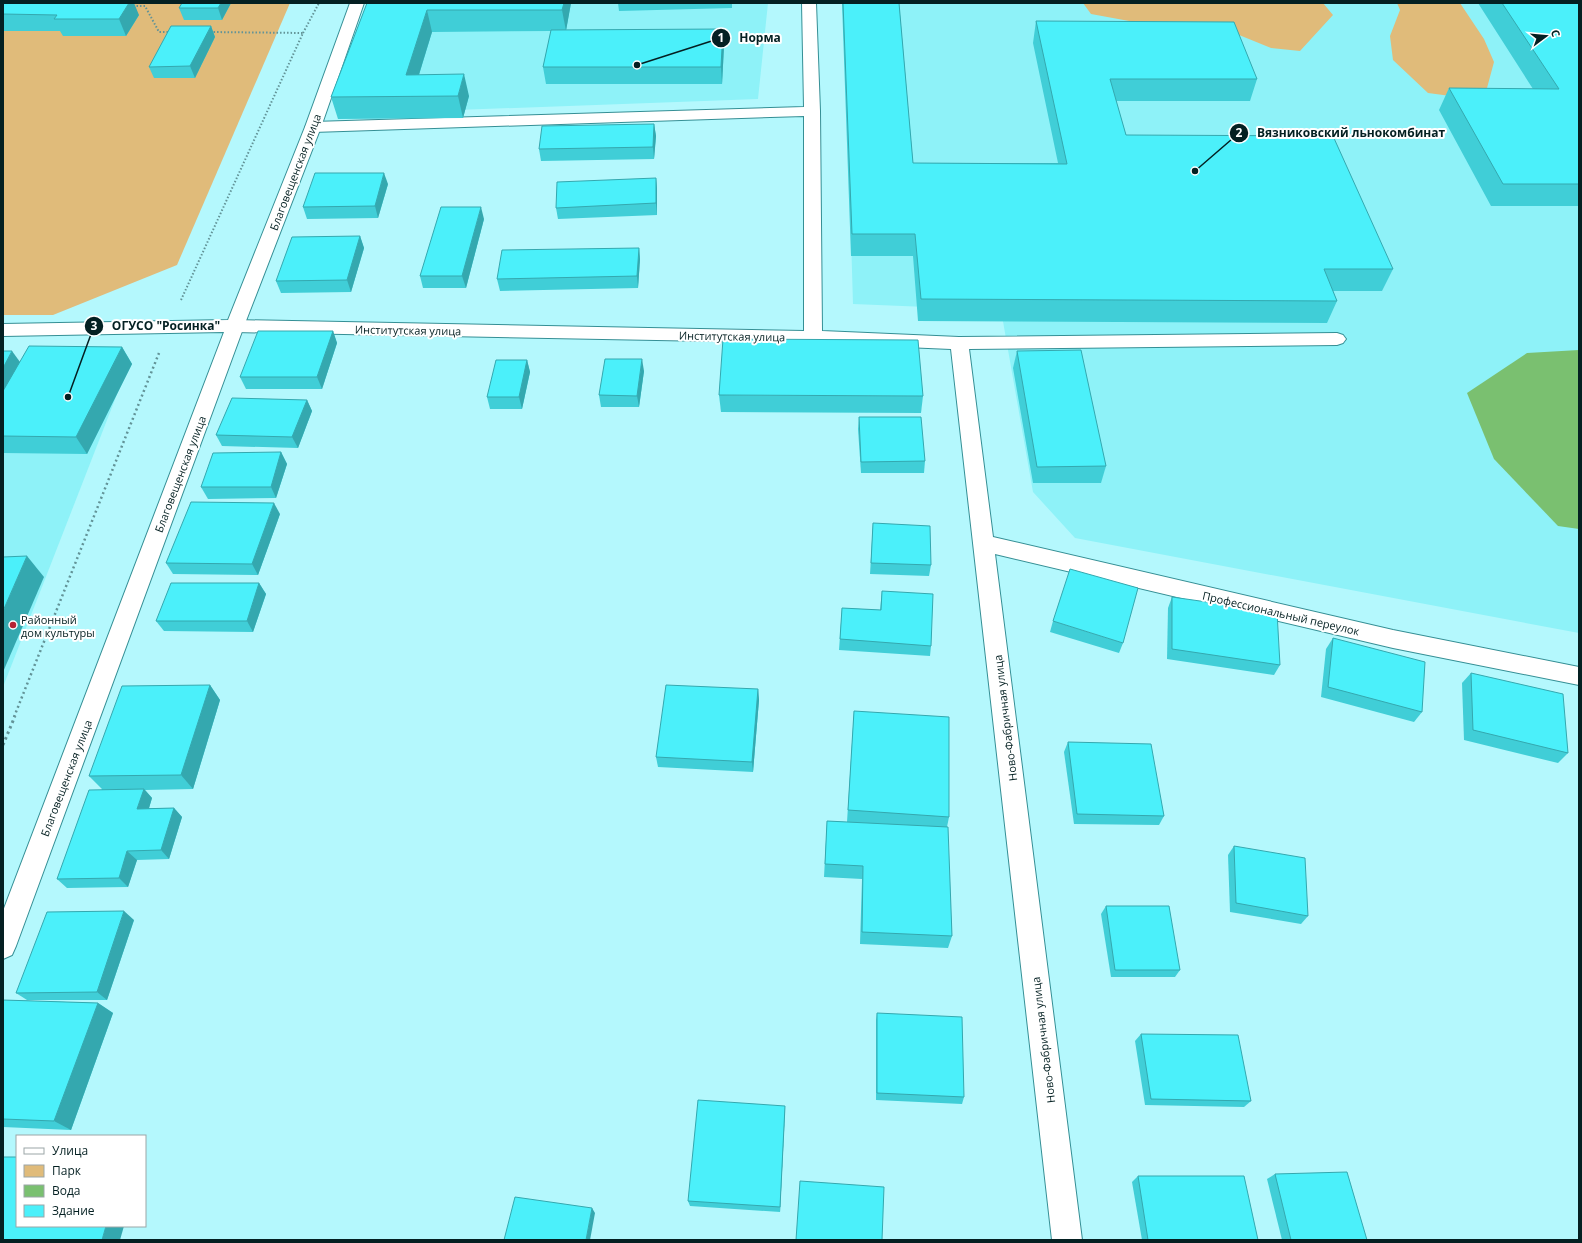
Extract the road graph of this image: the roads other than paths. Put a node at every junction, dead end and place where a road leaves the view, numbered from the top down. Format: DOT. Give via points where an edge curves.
graph roads {
  1 [pos="357,3"];
  2 [pos="809,3"];
  3 [pos="812,111"];
  4 [pos="313,127"];
  5 [pos="236,326"];
  6 [pos="3,330"];
  7 [pos="813,337"];
  8 [pos="1337,339"];
  9 [pos="960,343"];
  10 [pos="984,543"];
  11 [pos="1579,676"];
  12 [pos="3,946"];
  13 [pos="1067,1240"];
  1 -- 4 [label="street, Благовещенская улица"];
  2 -- 3 [label="street"];
  3 -- 4 [label="street"];
  3 -- 7 [label="street"];
  4 -- 5 [label="street, Благовещенская улица"];
  5 -- 6 [label="street, Институтская улица"];
  5 -- 7 [label="street, Институтская улица"];
  5 -- 12 [label="street, Благовещенская улица"];
  7 -- 9 [label="street"];
  8 -- 9 [label="street"];
  9 -- 10 [label="street, Ново-Фабричная улица"];
  10 -- 11 [label="street, Профессиональный переулок" via="1393,639"];
  10 -- 13 [label="street, Ново-Фабричная улица"];
}
